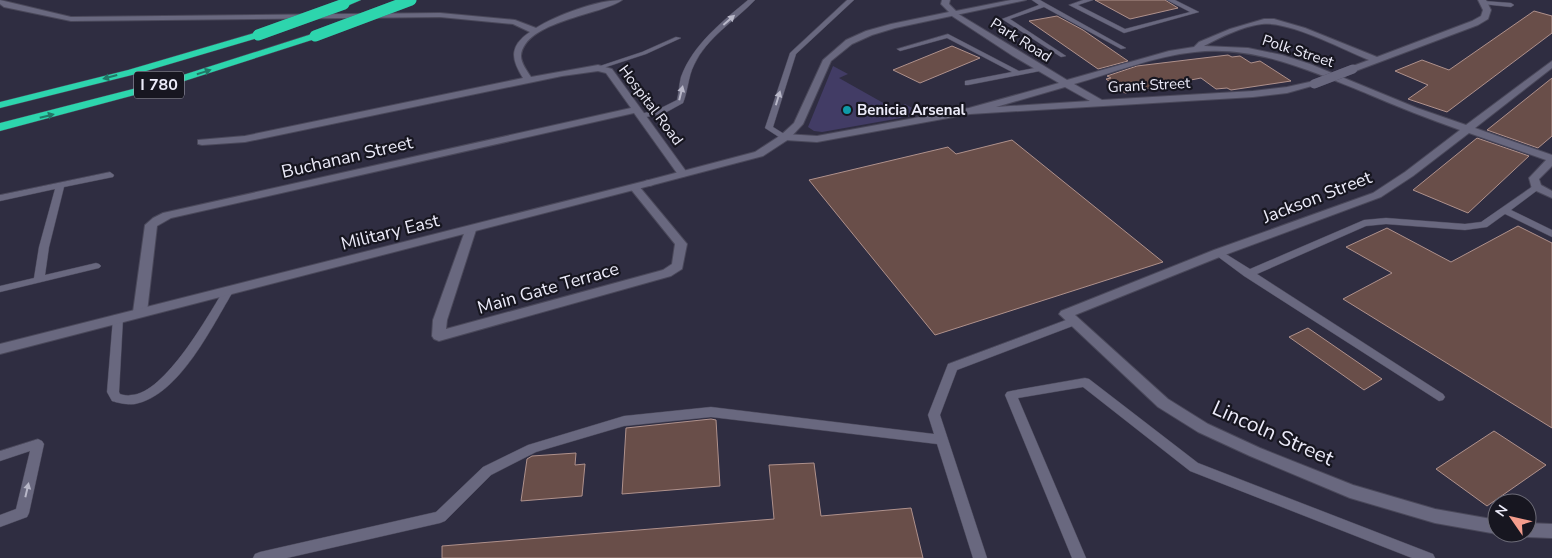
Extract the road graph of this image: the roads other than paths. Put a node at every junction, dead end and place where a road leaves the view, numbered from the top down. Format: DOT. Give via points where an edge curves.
graph roads {
  1 [pos="0,0"];
  2 [pos="356,0"];
  3 [pos="411,0"];
  4 [pos="618,0"];
  5 [pos="752,0"];
  6 [pos="851,0"];
  7 [pos="946,0"];
  8 [pos="1022,0"];
  9 [pos="1035,0"];
  10 [pos="1090,0"];
  11 [pos="1170,0"];
  12 [pos="1483,1"];
  13 [pos="1045,5"];
  14 [pos="1511,5"];
  15 [pos="955,14"];
  16 [pos="535,30"];
  17 [pos="678,38"];
  18 [pos="1123,48"];
  19 [pos="900,49"];
  20 [pos="1197,49"];
  21 [pos="1063,56"];
  22 [pos="1376,60"];
  23 [pos="1552,64"];
  24 [pos="598,68"];
  25 [pos="1040,69"];
  26 [pos="1018,73"];
  27 [pos="529,80"];
  28 [pos="1063,82"];
  29 [pos="968,83"];
  30 [pos="1098,102"];
  31 [pos="0,106"];
  32 [pos="970,110"];
  33 [pos="640,113"];
  34 [pos="0,128"];
  35 [pos="1467,129"];
  36 [pos="785,137"];
  37 [pos="202,142"];
  38 [pos="1552,160"];
  39 [pos="683,174"];
  40 [pos="110,175"];
  41 [pos="60,185"];
  42 [pos="634,187"];
  43 [pos="1536,188"];
  44 [pos="1552,195"];
  45 [pos="0,198"];
  46 [pos="1504,210"];
  47 [pos="470,230"];
  48 [pos="1552,234"];
  49 [pos="1218,253"];
  50 [pos="96,266"];
  51 [pos="1248,274"];
  52 [pos="39,280"];
  53 [pos="0,289"];
  54 [pos="229,290"];
  55 [pos="140,312"];
  56 [pos="1070,317"];
  57 [pos="118,318"];
  58 [pos="0,349"];
  59 [pos="1439,397"];
  60 [pos="942,440"];
  61 [pos="0,456"];
  62 [pos="0,521"];
  63 [pos="1487,525"];
  64 [pos="1537,530"];
  65 [pos="1552,531"];
  66 [pos="260,558"];
  67 [pos="980,558"];
  68 [pos="1079,558"];
  69 [pos="1428,558"];
  1 -- 16 [label="street" via="71,19 440,15 501,20"];
  2 -- 31 [label="highway, I 780, one-way, bridge" via="132,72"];
  34 -- 3 [label="highway, I 780, one-way, bridge" via="168,83 316,36"];
  4 -- 16 [label="street"];
  33 -- 5 [label="lane, one-way" via="660,112 680,100 686,72 696,55 718,29"];
  36 -- 6 [label="lane, one-way" via="769,128 793,53"];
  7 -- 15 [label="street, Park Road" via="945,4"];
  8 -- 15 [label="street, Military East"];
  9 -- 13 [label="lane"];
  10 -- 11 [label="lane" via="1072,5 1124,31 1196,12"];
  12 -- 14 [label="lane"];
  12 -- 22 [label="street, Grant Street" via="1487,10 1485,17 1475,23"];
  13 -- 18 [label="lane"];
  13 -- 21 [label="lane" via="1005,19"];
  15 -- 25 [label="street, Park Road"];
  15 -- 36 [label="street, Military East" via="894,26 849,42 827,60 798,124"];
  16 -- 27 [label="street" via="519,48 516,59"];
  17 -- 24 [label="lane"];
  19 -- 26 [label="lane" via="948,36"];
  20 -- 22 [label="street" via="1202,44 1258,22 1270,21 1300,29"];
  20 -- 28 [label="street, Polk Street"];
  20 -- 35 [label="street, Polk Street" via="1248,51 1279,57"];
  22 -- 30 [label="street, Grant Street, bridge" via="1314,84 1288,90"];
  23 -- 35 [label="street, Jackson Street"];
  24 -- 27 [label="street, Hospital Road"];
  24 -- 33 [label="street, Hospital Road" via="609,71"];
  25 -- 26 [label="lane"];
  25 -- 28 [label="street, Park Road"];
  26 -- 29 [label="lane"];
  27 -- 37 [label="street, Buchanan Street" via="245,139"];
  28 -- 30 [label="street, Park Road"];
  28 -- 32 [label="street, Polk Street"];
  30 -- 32 [label="street, Grant Street"];
  32 -- 36 [label="street, Grant Street" via="817,139"];
  33 -- 39 [label="street, Hospital Road"];
  33 -- 55 [label="street, Buchanan Street" via="167,215 151,226"];
  35 -- 38 [label="street, Polk Street"];
  35 -- 49 [label="street, Jackson Street" via="1377,195"];
  36 -- 39 [label="street, Military East" via="759,154"];
  38 -- 43 [label="street, Polk Street" via="1534,178"];
  39 -- 42 [label="street, Military East"];
  40 -- 41 [label="lane"];
  41 -- 45 [label="lane"];
  41 -- 52 [label="lane"];
  42 -- 47 [label="street, Military East"];
  42 -- 47 [label="street, Main Gate Terrace" via="681,244 678,266 657,275 439,336 440,320"];
  43 -- 44 [label="street"];
  43 -- 46 [label="lane"];
  46 -- 48 [label="lane"];
  46 -- 51 [label="lane" via="1484,225 1465,227 1386,221 1364,223"];
  47 -- 54 [label="street, Military East"];
  49 -- 51 [label="lane"];
  49 -- 56 [label="street, Jackson Street"];
  50 -- 52 [label="lane"];
  51 -- 59 [label="lane"];
  52 -- 53 [label="lane"];
  54 -- 55 [label="street, Military East"];
  54 -- 57 [label="lane" via="179,367 154,392 133,400 116,398 113,392"];
  55 -- 57 [label="street, Military East"];
  56 -- 60 [label="lane" via="952,367 934,416"];
  56 -- 63 [label="street, Lincoln Street" via="1163,403 1203,428 1350,491 1435,516"];
  57 -- 58 [label="street, Military East"];
  60 -- 66 [label="lane" via="711,412 624,421 532,448 487,471 440,517"];
  60 -- 67 [label="lane"];
  62 -- 61 [label="lane, one-way" via="22,513 38,444"];
  64 -- 65 [label="street"];
  68 -- 69 [label="lane" via="1011,395 1085,382 1194,467"];
}
